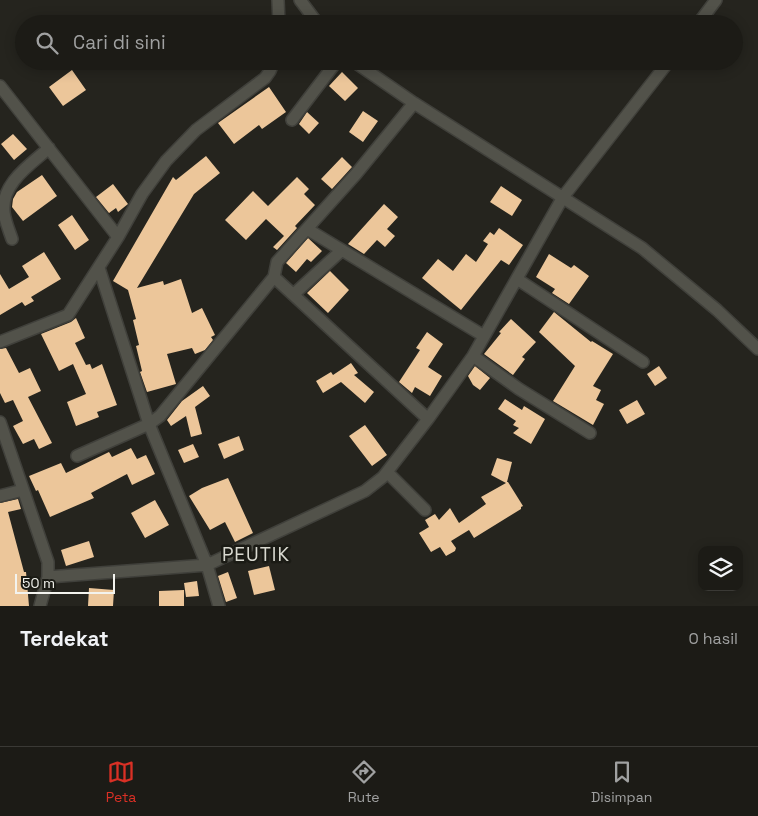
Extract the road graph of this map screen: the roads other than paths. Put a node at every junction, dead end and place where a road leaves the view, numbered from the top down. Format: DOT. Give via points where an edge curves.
graph roads {
  1 [pos="278,0"];
  2 [pos="300,0"];
  3 [pos="716,0"];
  4 [pos="278,15"];
  5 [pos="311,15"];
  6 [pos="705,15"];
  7 [pos="269,70"];
  8 [pos="329,70"];
  9 [pos="366,70"];
  10 [pos="662,70"];
  11 [pos="0,86"];
  12 [pos="414,103"];
  13 [pos="292,120"];
  14 [pos="49,148"];
  15 [pos="0,180"];
  16 [pos="9,190"];
  17 [pos="563,197"];
  18 [pos="307,229"];
  19 [pos="118,237"];
  20 [pos="12,238"];
  21 [pos="342,250"];
  22 [pos="99,268"];
  23 [pos="274,277"];
  24 [pos="517,279"];
  25 [pos="294,294"];
  26 [pos="484,336"];
  27 [pos="0,342"];
  28 [pos="758,349"];
  29 [pos="473,356"];
  30 [pos="643,362"];
  31 [pos="428,419"];
  32 [pos="0,422"];
  33 [pos="149,424"];
  34 [pos="590,433"];
  35 [pos="77,456"];
  36 [pos="387,472"];
  37 [pos="23,490"];
  38 [pos="0,496"];
  39 [pos="425,510"];
  40 [pos="207,565"];
  41 [pos="48,577"];
  42 [pos="40,606"];
  43 [pos="219,606"];
  1 -- 4 [label="street"];
  2 -- 5 [label="street"];
  3 -- 6 [label="street"];
  7 -- 19 [label="street" via="265,78 196,130 166,161 142,194"];
  8 -- 13 [label="street"];
  9 -- 12 [label="street"];
  10 -- 17 [label="street"];
  11 -- 14 [label="street"];
  12 -- 17 [label="street"];
  12 -- 18 [label="street"];
  14 -- 16 [label="street" via="15,179"];
  14 -- 19 [label="street"];
  15 -- 16 [label="street"];
  16 -- 20 [label="street" via="4,214"];
  17 -- 24 [label="street"];
  17 -- 28 [label="street" via="642,248"];
  18 -- 21 [label="street"];
  18 -- 23 [label="street" via="277,262"];
  19 -- 22 [label="street"];
  21 -- 25 [label="street"];
  21 -- 26 [label="street"];
  22 -- 27 [label="street" via="68,315"];
  22 -- 33 [label="street"];
  23 -- 25 [label="street"];
  23 -- 33 [label="street" via="160,416"];
  24 -- 26 [label="street"];
  24 -- 30 [label="street"];
  25 -- 31 [label="street"];
  26 -- 29 [label="street"];
  29 -- 31 [label="street"];
  29 -- 34 [label="street"];
  31 -- 36 [label="street"];
  32 -- 37 [label="street"];
  33 -- 35 [label="street"];
  33 -- 40 [label="street"];
  36 -- 39 [label="street"];
  36 -- 40 [label="street" via="365,491"];
  37 -- 38 [label="street"];
  37 -- 41 [label="street" via="48,562"];
  40 -- 41 [label="street"];
  40 -- 43 [label="street"];
  41 -- 42 [label="street"];
}
